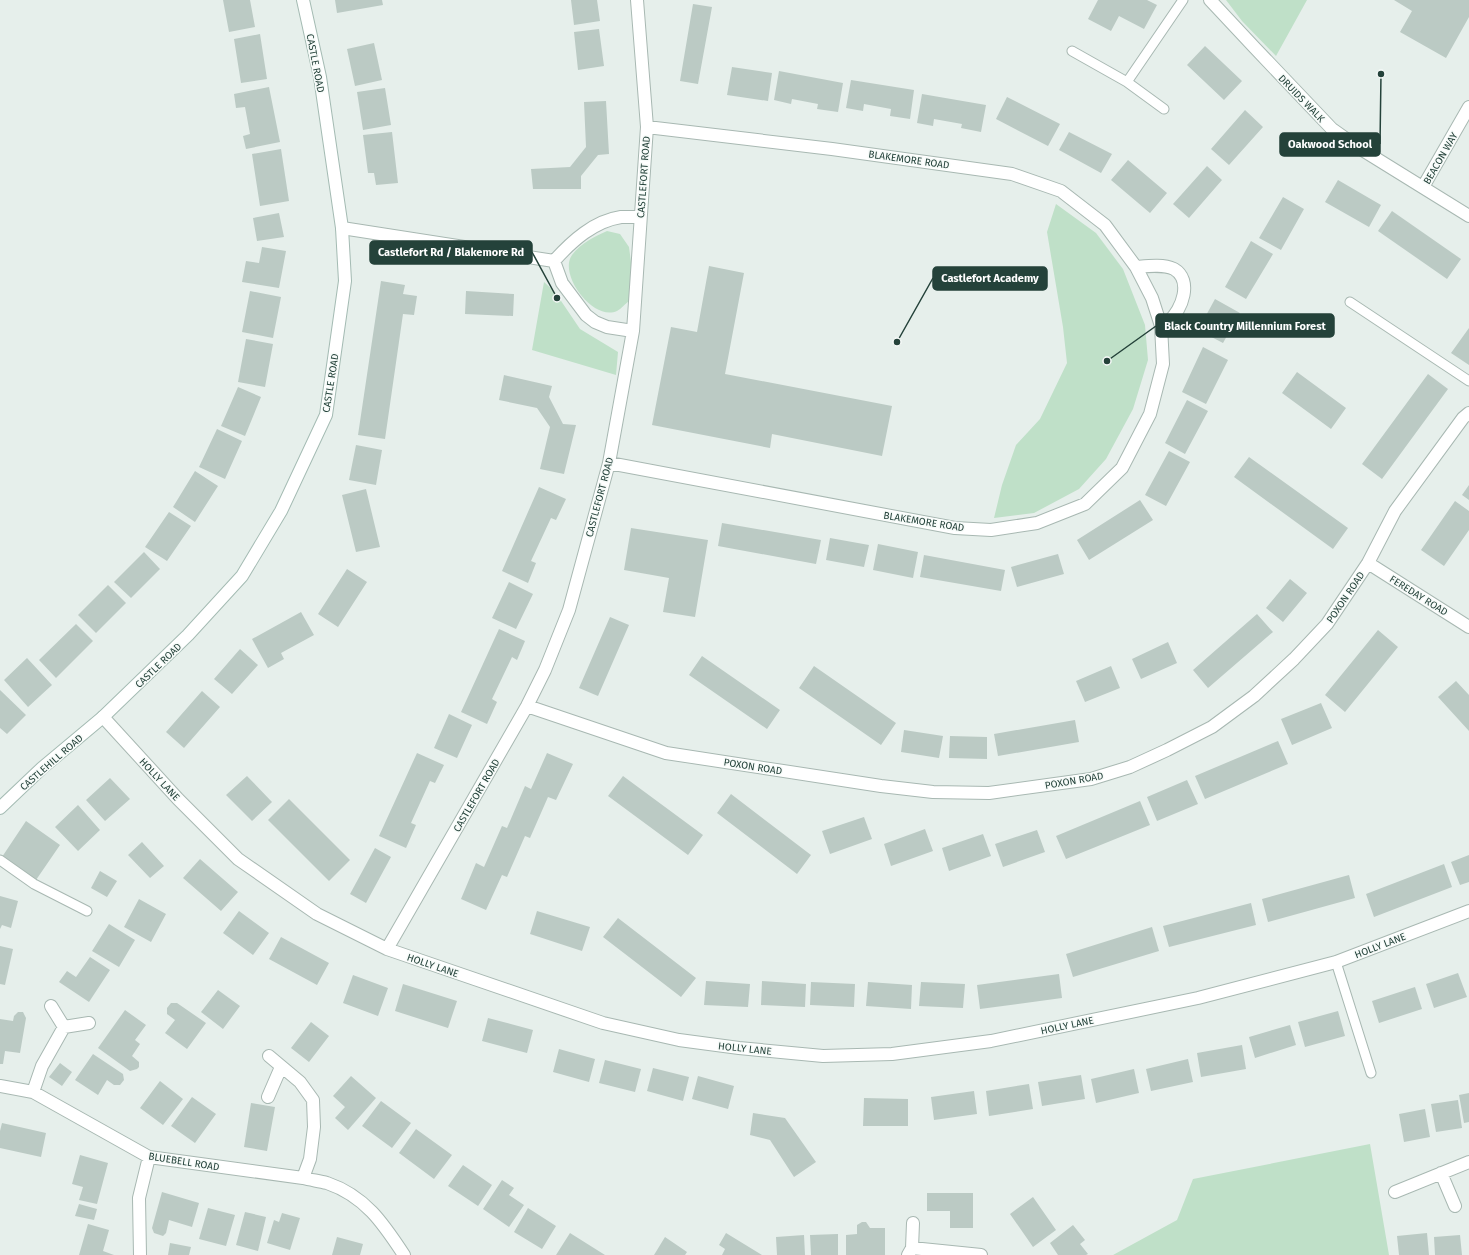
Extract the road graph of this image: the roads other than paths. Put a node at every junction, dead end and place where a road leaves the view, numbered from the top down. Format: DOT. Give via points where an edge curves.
graph roads {
  1 [pos="303,0"];
  2 [pos="637,0"];
  3 [pos="1183,0"];
  4 [pos="1210,0"];
  5 [pos="1072,51"];
  6 [pos="1127,82"];
  7 [pos="1469,107"];
  8 [pos="1164,109"];
  9 [pos="647,127"];
  10 [pos="1423,187"];
  11 [pos="1469,216"];
  12 [pos="640,217"];
  13 [pos="342,228"];
  14 [pos="554,261"];
  15 [pos="1136,266"];
  16 [pos="1350,302"];
  17 [pos="1161,326"];
  18 [pos="633,331"];
  19 [pos="1469,381"];
  20 [pos="1469,413"];
  21 [pos="609,464"];
  22 [pos="1368,563"];
  23 [pos="1469,627"];
  24 [pos="527,706"];
  25 [pos="103,717"];
  26 [pos="0,808"];
  27 [pos="0,860"];
  28 [pos="88,910"];
  29 [pos="1469,911"];
  30 [pos="387,949"];
  31 [pos="1336,962"];
  32 [pos="51,1006"];
  33 [pos="88,1023"];
  34 [pos="64,1027"];
  35 [pos="269,1056"];
  36 [pos="281,1067"];
  37 [pos="1371,1073"];
  38 [pos="0,1086"];
  39 [pos="33,1092"];
  40 [pos="268,1097"];
  41 [pos="149,1157"];
  42 [pos="1469,1162"];
  43 [pos="1441,1173"];
  44 [pos="303,1178"];
  45 [pos="1394,1192"];
  46 [pos="1455,1206"];
  47 [pos="913,1224"];
  48 [pos="910,1252"];
  49 [pos="140,1255"];
  50 [pos="404,1255"];
  51 [pos="981,1255"];
  1 -- 13 [label="street, CASTLE ROAD" via="320,77"];
  2 -- 9 [label="street, CASTLEFORT ROAD"];
  3 -- 6 [label="lane"];
  4 -- 10 [label="street, DRUIDS WALK" via="1332,129"];
  5 -- 6 [label="lane"];
  6 -- 8 [label="lane"];
  7 -- 10 [label="street, BEACON WAY"];
  9 -- 12 [label="street, CASTLEFORT ROAD"];
  9 -- 15 [label="street, BLAKEMORE ROAD" via="1012,174 1061,191 1105,225"];
  10 -- 11 [label="street, DRUIDS WALK"];
  12 -- 14 [label="street" via="621,217 604,222 567,247"];
  12 -- 18 [label="street, CASTLEFORT ROAD"];
  13 -- 14 [label="street"];
  13 -- 25 [label="street, CASTLE ROAD" via="345,281 326,415 281,511 242,576 188,635"];
  14 -- 18 [label="street" via="562,283 586,315 594,322 607,327"];
  15 -- 17 [label="street, BLAKEMORE ROAD" via="1152,298"];
  15 -- 17 [label="street" via="1162,266 1173,269 1184,283 1184,296 1177,312"];
  16 -- 19 [label="lane"];
  17 -- 21 [label="street, BLAKEMORE ROAD" via="1162,364 1150,414 1122,468 1085,504 1037,523 991,530 955,528"];
  18 -- 21 [label="street, CASTLEFORT ROAD"];
  20 -- 22 [label="street, POXON ROAD" via="1396,511"];
  21 -- 24 [label="street, CASTLEFORT ROAD" via="569,610 545,670"];
  22 -- 23 [label="street, FEREDAY ROAD"];
  22 -- 24 [label="street, POXON ROAD" via="1327,624 1254,696 1199,734 1130,767 1091,779 990,793 933,792 881,786 666,753"];
  24 -- 30 [label="street, CASTLEFORT ROAD"];
  25 -- 26 [label="street, CASTLEHILL ROAD" via="42,768"];
  25 -- 30 [label="street, HOLLY LANE" via="178,799 238,859 317,914"];
  27 -- 28 [label="lane" via="34,884"];
  29 -- 31 [label="street, HOLLY LANE"];
  30 -- 31 [label="street, HOLLY LANE" via="602,1023 679,1040 823,1056 892,1054 991,1041 1198,998"];
  31 -- 37 [label="lane"];
  32 -- 34 [label="street"];
  33 -- 34 [label="street"];
  34 -- 39 [label="street" via="42,1066"];
  35 -- 36 [label="street"];
  36 -- 40 [label="street"];
  36 -- 44 [label="street" via="300,1082 313,1100 314,1127 310,1159"];
  38 -- 39 [label="street, BLUEBELL ROAD"];
  39 -- 41 [label="street, BLUEBELL ROAD"];
  41 -- 44 [label="street, BLUEBELL ROAD"];
  41 -- 49 [label="street" via="139,1198"];
  42 -- 43 [label="street"];
  43 -- 45 [label="street"];
  43 -- 46 [label="street"];
  44 -- 50 [label="street, BLUEBELL ROAD" via="326,1183 361,1202 385,1226"];
  47 -- 48 [label="street"];
  48 -- 51 [label="street"];
}
